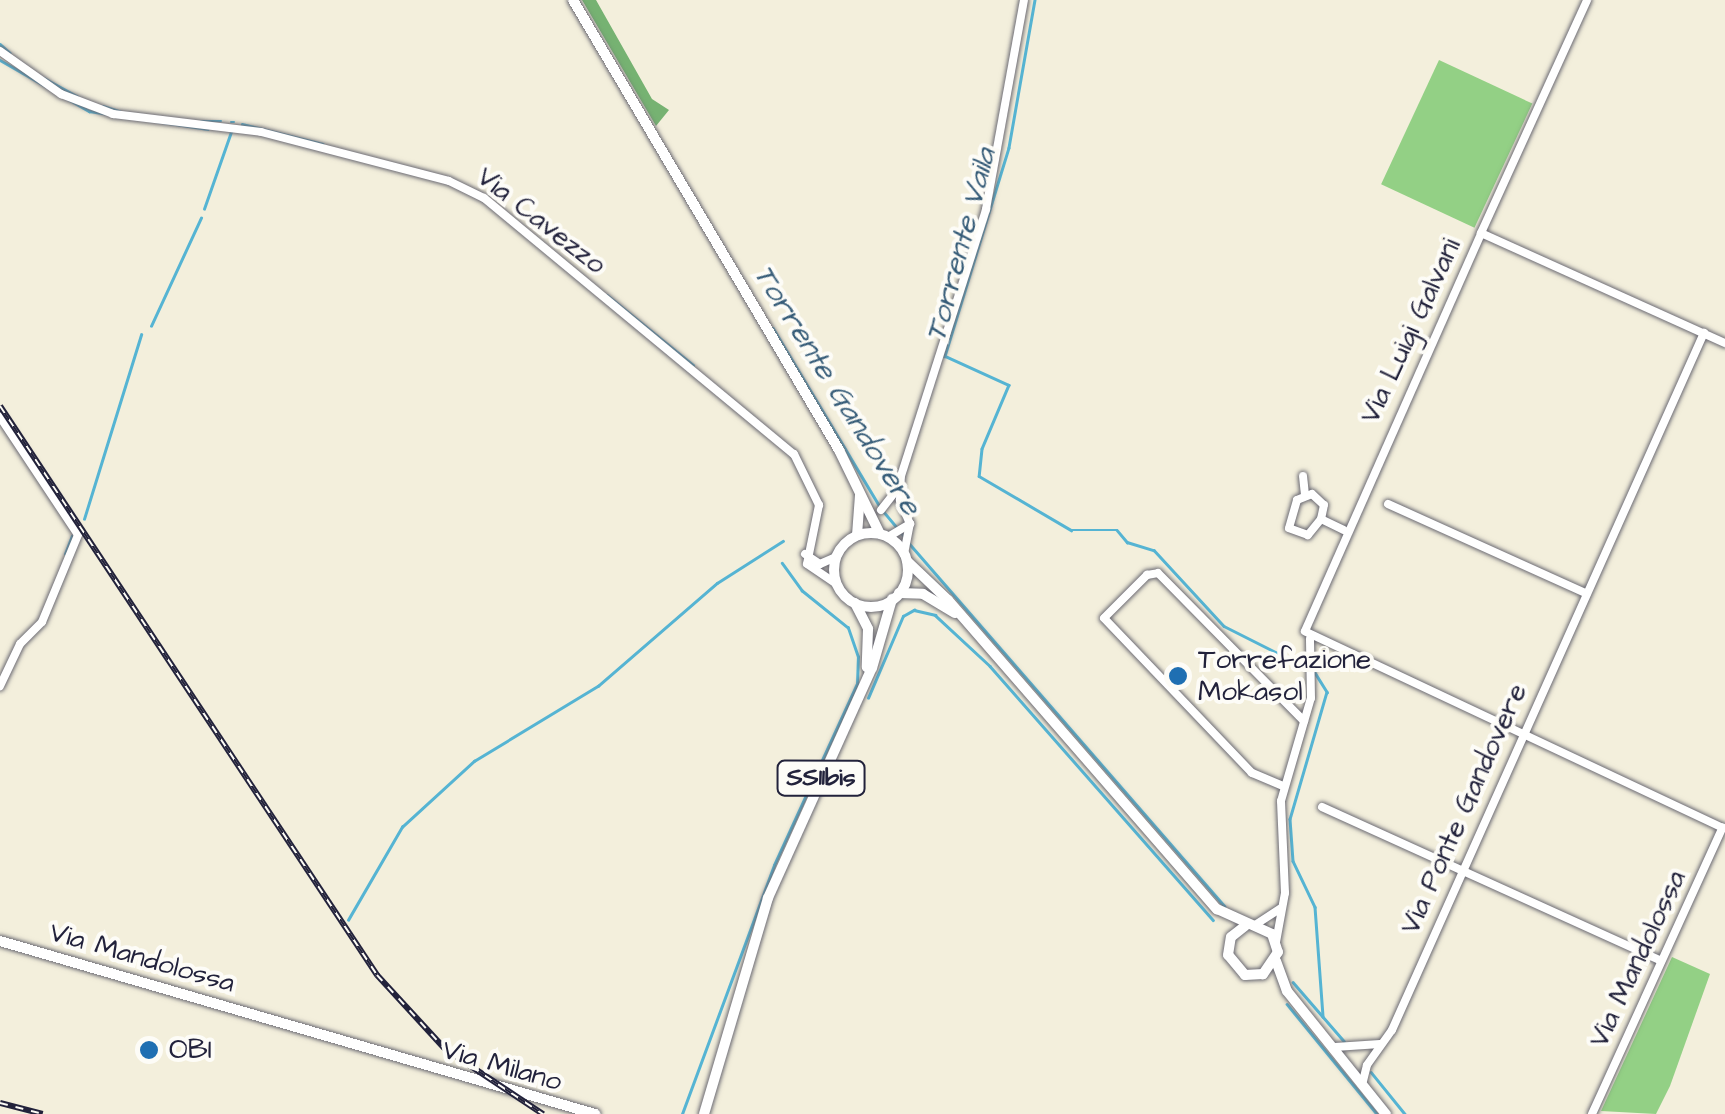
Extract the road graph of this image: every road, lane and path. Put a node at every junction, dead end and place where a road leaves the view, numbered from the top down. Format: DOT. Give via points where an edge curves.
graph roads {
  1 [pos="573,0"];
  2 [pos="1024,0"];
  3 [pos="1587,0"];
  4 [pos="0,52"];
  5 [pos="1481,233"];
  6 [pos="1704,333"];
  7 [pos="1725,343"];
  8 [pos="0,416"];
  9 [pos="1302,476"];
  10 [pos="857,484"];
  11 [pos="899,488"];
  12 [pos="1306,494"];
  13 [pos="1388,504"];
  14 [pos="884,506"];
  15 [pos="1320,520"];
  16 [pos="910,524"];
  17 [pos="1344,530"];
  18 [pos="857,536"];
  19 [pos="887,536"];
  20 [pos="806,554"];
  21 [pos="905,554"];
  22 [pos="836,557"];
  23 [pos="837,584"];
  24 [pos="1586,594"];
  25 [pos="896,596"];
  26 [pos="854,602"];
  27 [pos="964,620"];
  28 [pos="1310,639"];
  29 [pos="0,686"];
  30 [pos="862,687"];
  31 [pos="1304,720"];
  32 [pos="1521,735"];
  33 [pos="1283,786"];
  34 [pos="1322,807"];
  35 [pos="1724,825"];
  36 [pos="1460,870"];
  37 [pos="1217,909"];
  38 [pos="1280,909"];
  39 [pos="1250,926"];
  40 [pos="0,941"];
  41 [pos="1276,942"];
  42 [pos="1228,946"];
  43 [pos="1276,961"];
  44 [pos="1661,961"];
  45 [pos="1254,976"];
  46 [pos="1287,992"];
  47 [pos="271,1019"];
  48 [pos="1384,1042"];
  49 [pos="1336,1047"];
  50 [pos="1363,1081"];
  51 [pos="596,1114"];
  52 [pos="704,1114"];
  53 [pos="1386,1114"];
  54 [pos="1592,1114"];
  1 -- 10 [label="main road"];
  2 -- 11 [label="street" via="986,209"];
  3 -- 5 [label="street"];
  4 -- 20 [label="street, Via Cavezzo" via="61,94 113,114 261,132 471,190 794,454 819,505"];
  5 -- 6 [label="street, Via Luigi Galvani"];
  5 -- 17 [label="street, Via Luigi Galvani"];
  6 -- 7 [label="street, Via Luigi Galvani"];
  6 -- 24 [label="street, Via Ponte Gandovere"];
  8 -- 29 [label="street" via="78,535 42,622 20,644"];
  9 -- 12 [label="street"];
  10 -- 18 [label="main road"];
  10 -- 19 [label="main road"];
  11 -- 14 [label="street"];
  11 -- 16 [label="street"];
  12 -- 15 [label="street" via="1321,500"];
  12 -- 15 [label="street" via="1289,528 1308,535"];
  13 -- 24 [label="street"];
  15 -- 17 [label="street"];
  16 -- 19 [label="street"];
  16 -- 21 [label="street"];
  17 -- 28 [label="street, Via Luigi Galvani" via="1306,619"];
  18 -- 19 [label="main road"];
  18 -- 22 [label="main road"];
  19 -- 21 [label="main road"];
  20 -- 22 [label="street" via="820,564"];
  20 -- 23 [label="street" via="812,573"];
  21 -- 25 [label="main road"];
  21 -- 27 [label="main road"];
  22 -- 23 [label="main road"];
  23 -- 26 [label="main road"];
  24 -- 32 [label="street, Via Ponte Gandovere"];
  25 -- 26 [label="main road" via="872,606"];
  25 -- 27 [label="main road" via="924,594"];
  25 -- 30 [label="main road, SS11bis"];
  26 -- 30 [label="main road, SS11bis" via="868,629"];
  27 -- 37 [label="main road"];
  28 -- 31 [label="street, Via Luigi Galvani"];
  28 -- 32 [label="street"];
  30 -- 52 [label="main road, SS11bis" via="768,898"];
  31 -- 33 [label="street, Via Luigi Galvani"];
  31 -- 33 [label="street" via="1158,573 1147,575 1104,618 1252,773"];
  32 -- 35 [label="street"];
  32 -- 36 [label="street, Via Ponte Gandovere"];
  33 -- 38 [label="street, Via Luigi Galvani"];
  34 -- 36 [label="street"];
  35 -- 44 [label="street, Via Mandolossa"];
  36 -- 44 [label="street"];
  36 -- 48 [label="street, Via Ponte Gandovere"];
  37 -- 39 [label="main road"];
  37 -- 42 [label="main road"];
  38 -- 39 [label="street"];
  38 -- 41 [label="street, Via Luigi Galvani"];
  39 -- 41 [label="main road"];
  39 -- 42 [label="main road"];
  40 -- 47 [label="main road, Via Mandolossa"];
  41 -- 43 [label="main road"];
  42 -- 45 [label="main road" via="1231,964"];
  43 -- 45 [label="main road"];
  43 -- 46 [label="main road"];
  44 -- 54 [label="street, Via Mandolossa"];
  45 -- 46 [label="main road"];
  46 -- 49 [label="main road"];
  47 -- 51 [label="main road, Via Milano"];
  48 -- 49 [label="street"];
  48 -- 50 [label="street, Via Ponte Gandovere"];
  49 -- 50 [label="main road"];
  50 -- 53 [label="main road"];
}
